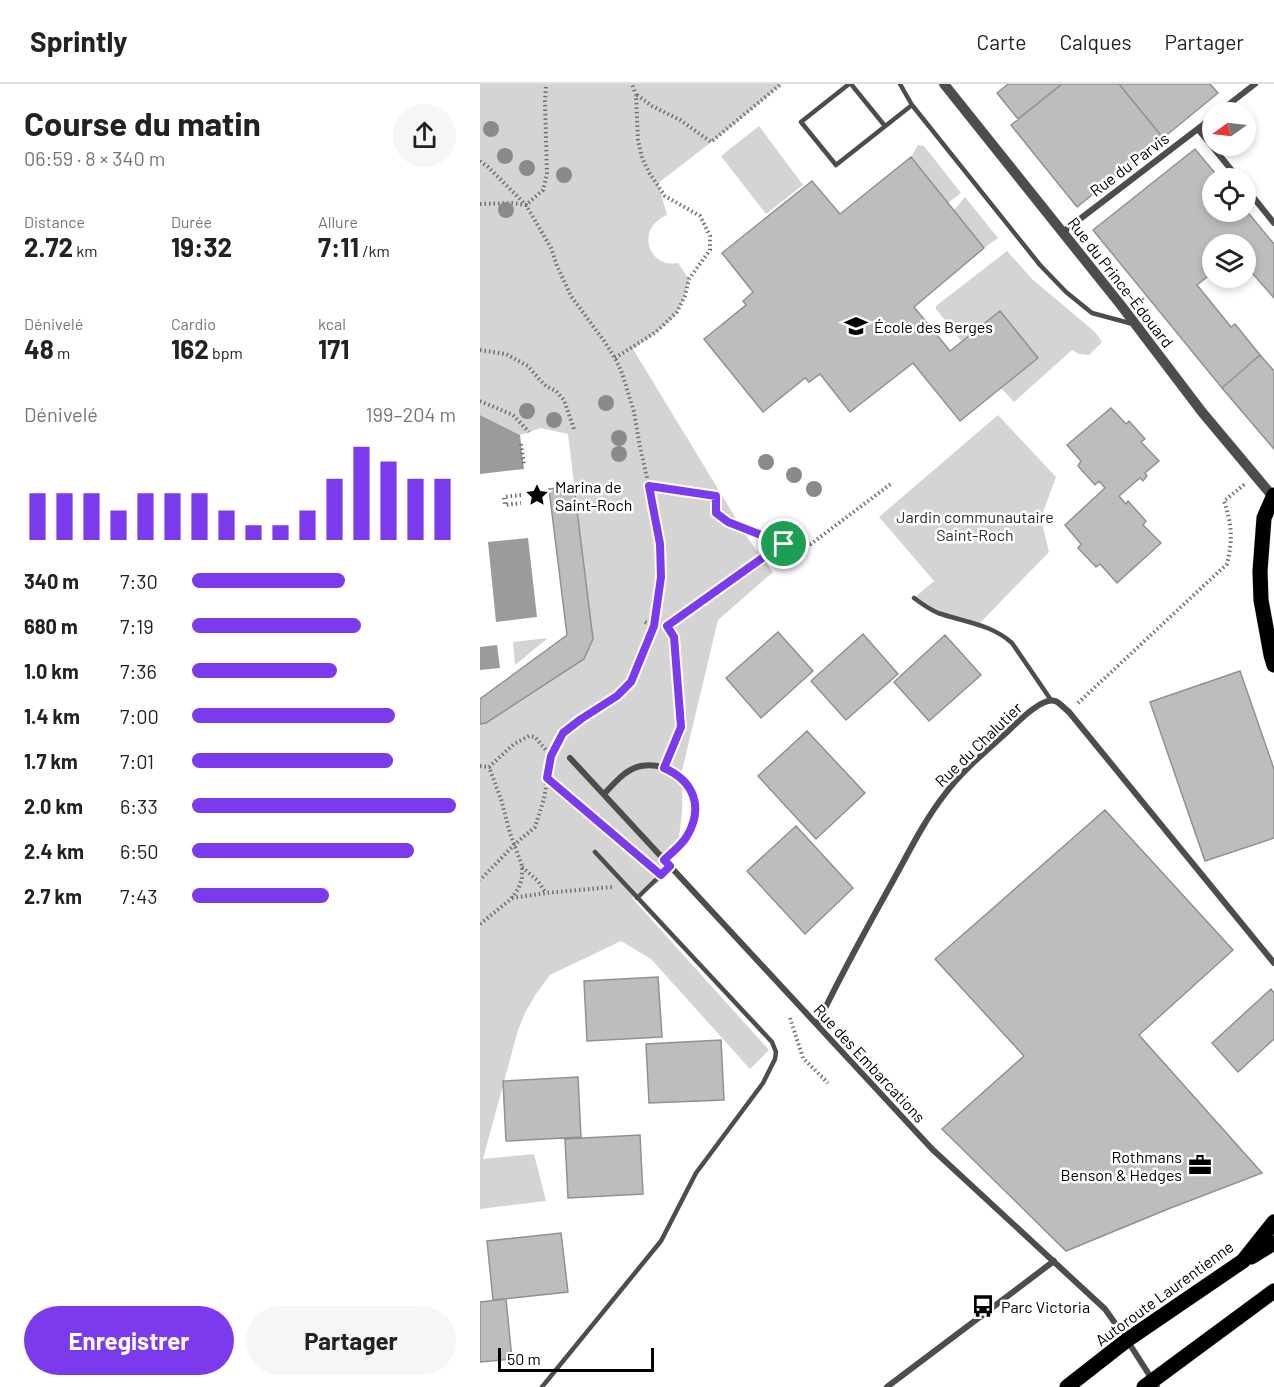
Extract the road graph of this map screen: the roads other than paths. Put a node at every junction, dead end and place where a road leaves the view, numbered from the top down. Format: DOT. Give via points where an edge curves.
graph roads {
  1 [pos="850,84"];
  2 [pos="900,84"];
  3 [pos="944,84"];
  4 [pos="1255,84"];
  5 [pos="1232,102"];
  6 [pos="912,105"];
  7 [pos="885,126"];
  8 [pos="1202,126"];
  9 [pos="1198,129"];
  10 [pos="1230,168"];
  11 [pos="1256,201"];
  12 [pos="1274,223"];
  13 [pos="1063,232"];
  14 [pos="1137,326"];
  15 [pos="1274,498"];
  16 [pos="914,598"];
  17 [pos="1274,665"];
  18 [pos="1051,700"];
  19 [pos="570,758"];
  20 [pos="604,794"];
  21 [pos="596,852"];
  22 [pos="664,860"];
  23 [pos="670,866"];
  24 [pos="637,898"];
  25 [pos="1274,963"];
  26 [pos="817,1025"];
  27 [pos="1274,1222"];
  28 [pos="1274,1243"];
  29 [pos="1053,1261"];
  30 [pos="1243,1261"];
  31 [pos="1274,1291"];
  32 [pos="1128,1340"];
  33 [pos="1151,1385"];
  34 [pos="542,1387"];
  35 [pos="887,1387"];
  36 [pos="1067,1387"];
  1 -- 7 [label="lane"];
  1 -- 7 [label="lane" via="801,122 836,165"];
  2 -- 6 [label="lane"];
  3 -- 13 [label="street, Rue du Prince-Édouard"];
  4 -- 5 [label="street"];
  6 -- 7 [label="lane"];
  6 -- 14 [label="lane" via="1066,292 1092,313"];
  8 -- 9 [label="street, Rue du Parvis"];
  9 -- 10 [label="street"];
  9 -- 13 [label="street, Rue du Parvis"];
  11 -- 12 [label="street"];
  13 -- 14 [label="street, Rue du Prince-Édouard"];
  14 -- 15 [label="street, Rue du Prince-Édouard"];
  15 -- 17 [label="main road" via="1264,518 1260,571 1261,600"];
  16 -- 18 [label="lane" via="939,613 1004,635"];
  18 -- 25 [label="street" via="1069,712"];
  18 -- 26 [label="street, Rue du Chalutier" via="1039,704 1024,717 946,792 908,854"];
  19 -- 20 [label="street, Rue des Embarcations"];
  20 -- 22 [label="street, Rue des Embarcations"];
  20 -- 22 [label="street" via="621,777 641,766 664,768 688,784 695,798 691,827 686,838"];
  21 -- 24 [label="lane"];
  22 -- 23 [label="street, Rue des Embarcations"];
  23 -- 24 [label="lane"];
  23 -- 26 [label="street, Rue des Embarcations"];
  24 -- 34 [label="lane" via="772,1042 775,1059 760,1088 696,1173 655,1249"];
  26 -- 29 [label="street, Rue des Embarcations" via="932,1149"];
  27 -- 30 [label="main road, Autoroute Laurentienne"];
  28 -- 30 [label="main road"];
  29 -- 32 [label="street, Rue des Embarcations" via="1105,1309"];
  29 -- 35 [label="street"];
  30 -- 32 [label="main road, Autoroute Laurentienne"];
  31 -- 33 [label="main road"];
  32 -- 33 [label="street, Rue des Embarcations"];
  32 -- 36 [label="main road, Autoroute Laurentienne"];
}
